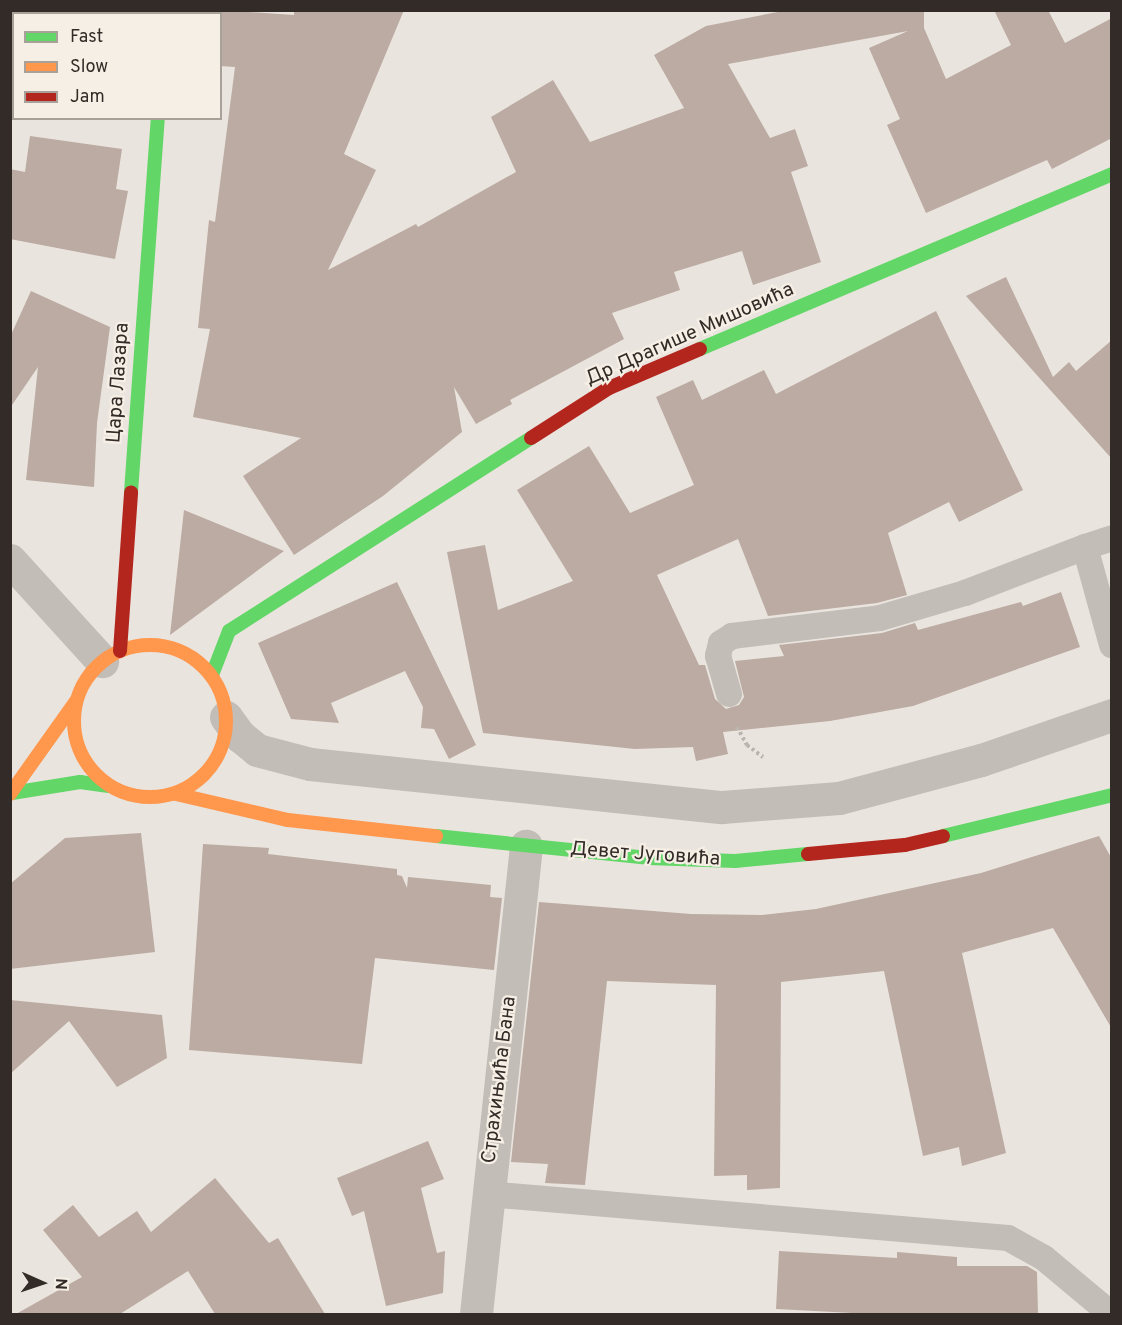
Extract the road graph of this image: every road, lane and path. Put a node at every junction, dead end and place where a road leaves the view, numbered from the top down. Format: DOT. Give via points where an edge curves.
graph roads {
  1 [pos="158,120"];
  2 [pos="1112,174"];
  3 [pos="1112,538"];
  4 [pos="1085,547"];
  5 [pos="10,560"];
  6 [pos="1112,645"];
  7 [pos="111,656"];
  8 [pos="212,675"];
  9 [pos="729,694"];
  10 [pos="76,701"];
  11 [pos="226,717"];
  12 [pos="1111,718"];
  13 [pos="109,786"];
  14 [pos="11,794"];
  15 [pos="176,794"];
  16 [pos="1112,795"];
  17 [pos="526,846"];
  18 [pos="487,1194"];
  19 [pos="477,1314"];
  20 [pos="1111,1314"];
  1 -- 7 [label="street, Цара Лазара"];
  2 -- 8 [label="street, Др Драгише Мишовића" via="609,388 229,631"];
  3 -- 4 [label="lane"];
  4 -- 6 [label="lane"];
  4 -- 9 [label="lane" via="965,593 880,618 732,636 721,643 718,656"];
  5 -- 7 [label="street"];
  7 -- 8 [label="street" via="145,645 170,647 193,658"];
  7 -- 10 [label="street" via="86,679"];
  8 -- 11 [label="street" via="222,695"];
  10 -- 13 [label="street" via="74,726 79,749 91,770"];
  10 -- 14 [label="street"];
  11 -- 12 [label="street" via="257,750 310,764 722,807 850,795 981,760"];
  11 -- 15 [label="street" via="224,742 214,764 198,782"];
  13 -- 14 [label="street" via="80,782"];
  13 -- 15 [label="street" via="142,798"];
  15 -- 17 [label="street, Девет Југовића" via="288,819"];
  16 -- 17 [label="street, Девет Југовића" via="905,845 797,857 735,861 648,858"];
  17 -- 18 [label="street, Страхињића Бана"];
  18 -- 19 [label="street, Страхињића Бана"];
  18 -- 20 [label="lane" via="1008,1238 1044,1258"];
}
